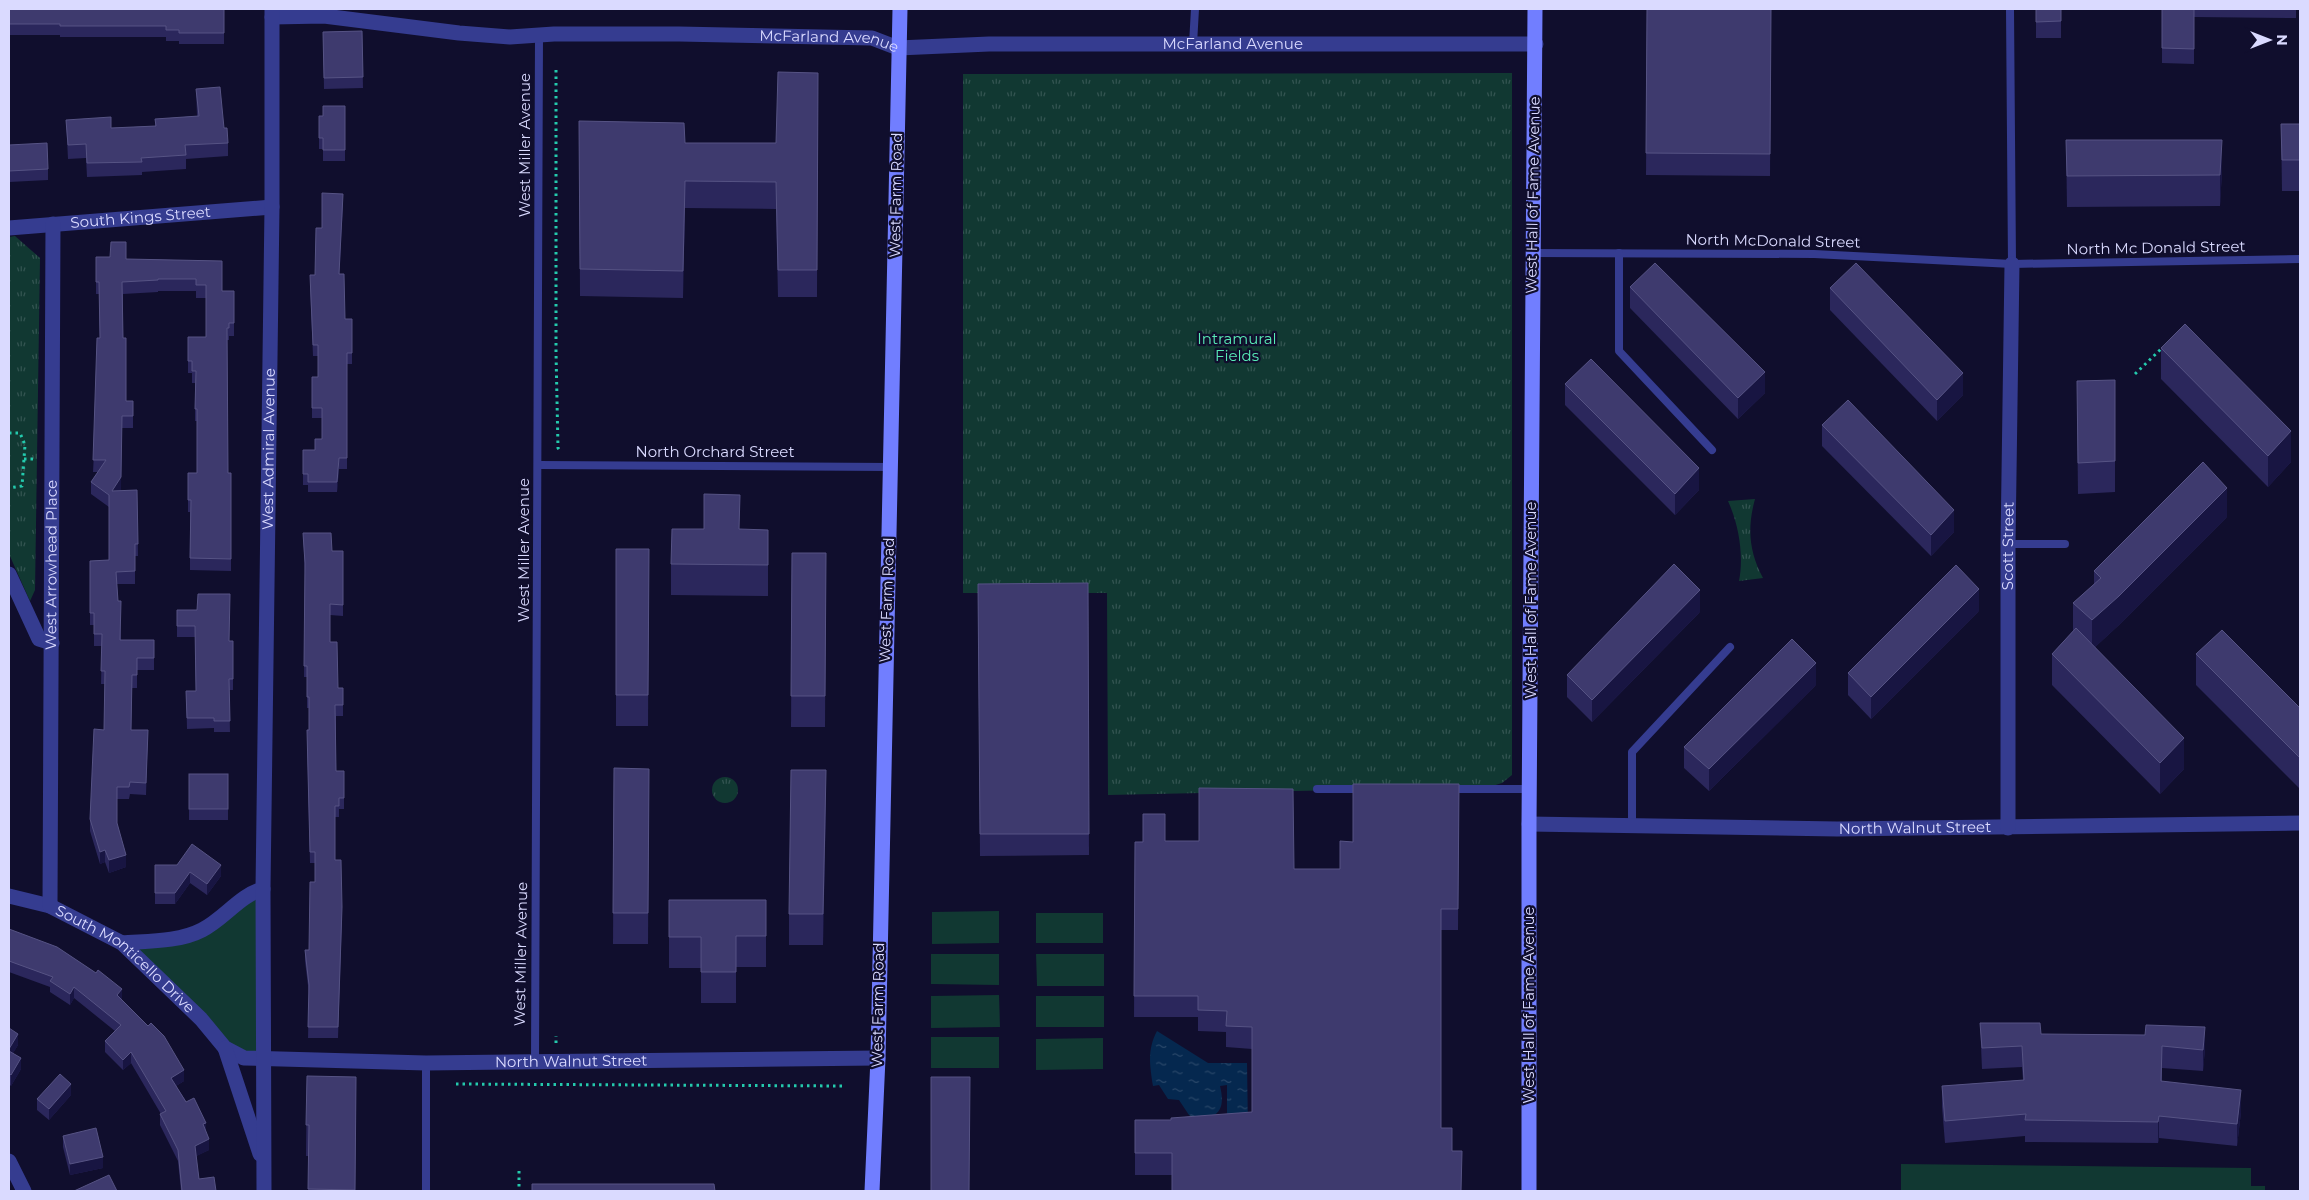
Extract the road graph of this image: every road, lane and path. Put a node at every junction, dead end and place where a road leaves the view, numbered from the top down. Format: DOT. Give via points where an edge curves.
graph roads {
  1 [pos="900,9"];
  2 [pos="1195,9"];
  3 [pos="1535,9"];
  4 [pos="2010,9"];
  5 [pos="272,13"];
  6 [pos="539,37"];
  7 [pos="1193,44"];
  8 [pos="1536,44"];
  9 [pos="898,48"];
  10 [pos="556,70"];
  11 [pos="272,207"];
  12 [pos="53,224"];
  13 [pos="9,228"];
  14 [pos="1532,253"];
  15 [pos="1619,253"];
  16 [pos="2300,258"];
  17 [pos="2012,264"];
  18 [pos="2165,346"];
  19 [pos="2136,374"];
  20 [pos="9,432"];
  21 [pos="1712,450"];
  22 [pos="539,465"];
  23 [pos="571,465"];
  24 [pos="891,467"];
  25 [pos="9,488"];
  26 [pos="2008,544"];
  27 [pos="2066,544"];
  28 [pos="9,574"];
  29 [pos="52,643"];
  30 [pos="1730,647"];
  31 [pos="1317,789"];
  32 [pos="1376,789"];
  33 [pos="1444,789"];
  34 [pos="1530,789"];
  35 [pos="2300,823"];
  36 [pos="1529,824"];
  37 [pos="1632,827"];
  38 [pos="2008,828"];
  39 [pos="263,889"];
  40 [pos="9,896"];
  41 [pos="50,906"];
  42 [pos="122,943"];
  43 [pos="556,1036"];
  44 [pos="556,1044"];
  45 [pos="225,1048"];
  46 [pos="878,1058"];
  47 [pos="265,1059"];
  48 [pos="534,1062"];
  49 [pos="426,1063"];
  50 [pos="456,1084"];
  51 [pos="845,1086"];
  52 [pos="9,1161"];
  53 [pos="264,1167"];
  54 [pos="519,1171"];
  55 [pos="24,1191"];
  56 [pos="264,1191"];
  57 [pos="426,1191"];
  58 [pos="519,1191"];
  59 [pos="872,1191"];
  60 [pos="1529,1191"];
  1 -- 9 [label="street, West Farm Road"];
  2 -- 7 [label="lane"];
  3 -- 8 [label="street, West Hall of Fame Avenue"];
  4 -- 17 [label="lane"];
  5 -- 6 [label="street, McFarland Avenue" via="324,16 460,34"];
  5 -- 11 [label="street, West Admiral Avenue"];
  6 -- 9 [label="street, McFarland Avenue" via="554,34 679,34 872,38"];
  6 -- 22 [label="lane, West Miller Avenue"];
  7 -- 8 [label="street, McFarland Avenue"];
  7 -- 9 [label="street, McFarland Avenue" via="989,44"];
  8 -- 14 [label="street, West Hall of Fame Avenue"];
  9 -- 24 [label="street, West Farm Road"];
  10 -- 23 [label="path" via="558,448"];
  11 -- 12 [label="street, South Kings Street"];
  11 -- 39 [label="street, West Admiral Avenue"];
  12 -- 13 [label="street, South Kings Street"];
  12 -- 29 [label="street, West Arrowhead Place"];
  14 -- 15 [label="lane, North McDonald Street"];
  14 -- 34 [label="street, West Hall of Fame Avenue"];
  15 -- 17 [label="lane, North McDonald Street" via="1814,254"];
  15 -- 21 [label="lane" via="1619,351"];
  16 -- 17 [label="lane, North Mc Donald Street"];
  17 -- 26 [label="street, Scott Street"];
  18 -- 19 [label="path"];
  20 -- 25 [label="path" via="20,434 25,445 22,486"];
  22 -- 23 [label="lane, North Orchard Street"];
  22 -- 48 [label="lane, West Miller Avenue"];
  23 -- 24 [label="lane, North Orchard Street"];
  24 -- 46 [label="street, West Farm Road"];
  26 -- 27 [label="lane"];
  26 -- 38 [label="street, Scott Street"];
  28 -- 29 [label="street" via="39,639"];
  29 -- 41 [label="street, West Arrowhead Place"];
  30 -- 37 [label="lane" via="1632,752"];
  31 -- 32 [label="lane"];
  33 -- 34 [label="lane"];
  34 -- 36 [label="street, West Hall of Fame Avenue"];
  35 -- 38 [label="street, North Walnut Street"];
  36 -- 37 [label="street, North Walnut Street"];
  36 -- 60 [label="street, West Hall of Fame Avenue"];
  37 -- 38 [label="street, North Walnut Street"];
  39 -- 42 [label="street" via="252,892 202,930 168,939"];
  39 -- 47 [label="street, West Admiral Avenue"];
  40 -- 41 [label="street, South Monticello Drive"];
  41 -- 42 [label="street, South Monticello Drive"];
  42 -- 45 [label="street, South Monticello Drive" via="201,1019"];
  43 -- 44 [label="path"];
  45 -- 47 [label="street, South Monticello Drive" via="244,1058"];
  45 -- 53 [label="street, South Monticello Drive"];
  46 -- 48 [label="street, North Walnut Street"];
  46 -- 59 [label="street, West Farm Road"];
  47 -- 49 [label="street, North Walnut Street"];
  47 -- 53 [label="street, South Monticello Drive"];
  48 -- 49 [label="street, North Walnut Street"];
  49 -- 57 [label="lane"];
  50 -- 51 [label="path"];
  52 -- 55 [label="street"];
  53 -- 56 [label="street, South Monticello Drive"];
  54 -- 58 [label="path"];
}
